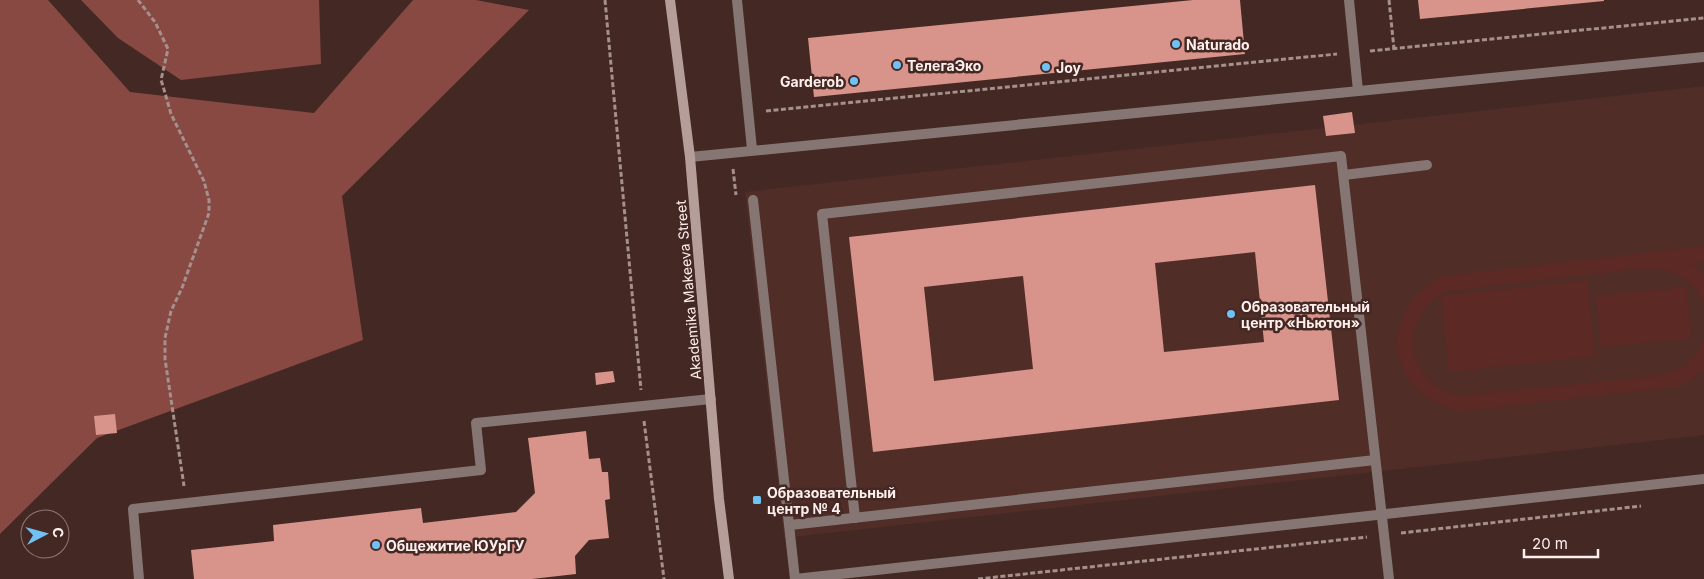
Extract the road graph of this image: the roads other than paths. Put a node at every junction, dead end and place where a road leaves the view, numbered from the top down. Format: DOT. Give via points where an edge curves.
graph roads {
  1 [pos="670,0"];
  2 [pos="737,0"];
  3 [pos="1349,0"];
  4 [pos="1704,57"];
  5 [pos="1358,91"];
  6 [pos="752,149"];
  7 [pos="690,157"];
  8 [pos="1427,165"];
  9 [pos="1344,175"];
  10 [pos="753,200"];
  11 [pos="711,399"];
  12 [pos="1375,460"];
  13 [pos="1704,478"];
  14 [pos="1381,514"];
  15 [pos="855,518"];
  16 [pos="790,525"];
  17 [pos="139,579"];
  18 [pos="729,579"];
  19 [pos="795,579"];
  20 [pos="1388,579"];
  1 -- 7 [label="street, Akademika Makeeva Street"];
  2 -- 6 [label="lane"];
  3 -- 5 [label="lane"];
  4 -- 5 [label="lane"];
  5 -- 6 [label="lane"];
  6 -- 7 [label="lane"];
  7 -- 11 [label="street, Akademika Makeeva Street"];
  8 -- 9 [label="lane"];
  9 -- 12 [label="lane"];
  9 -- 15 [label="lane" via="1341,156 822,214"];
  10 -- 16 [label="lane"];
  11 -- 17 [label="lane" via="476,423 481,470 133,510"];
  11 -- 18 [label="street, Akademika Makeeva Street"];
  12 -- 14 [label="lane"];
  12 -- 15 [label="lane"];
  13 -- 14 [label="lane"];
  14 -- 19 [label="lane"];
  14 -- 20 [label="lane"];
  15 -- 16 [label="lane"];
  16 -- 19 [label="lane"];
}
